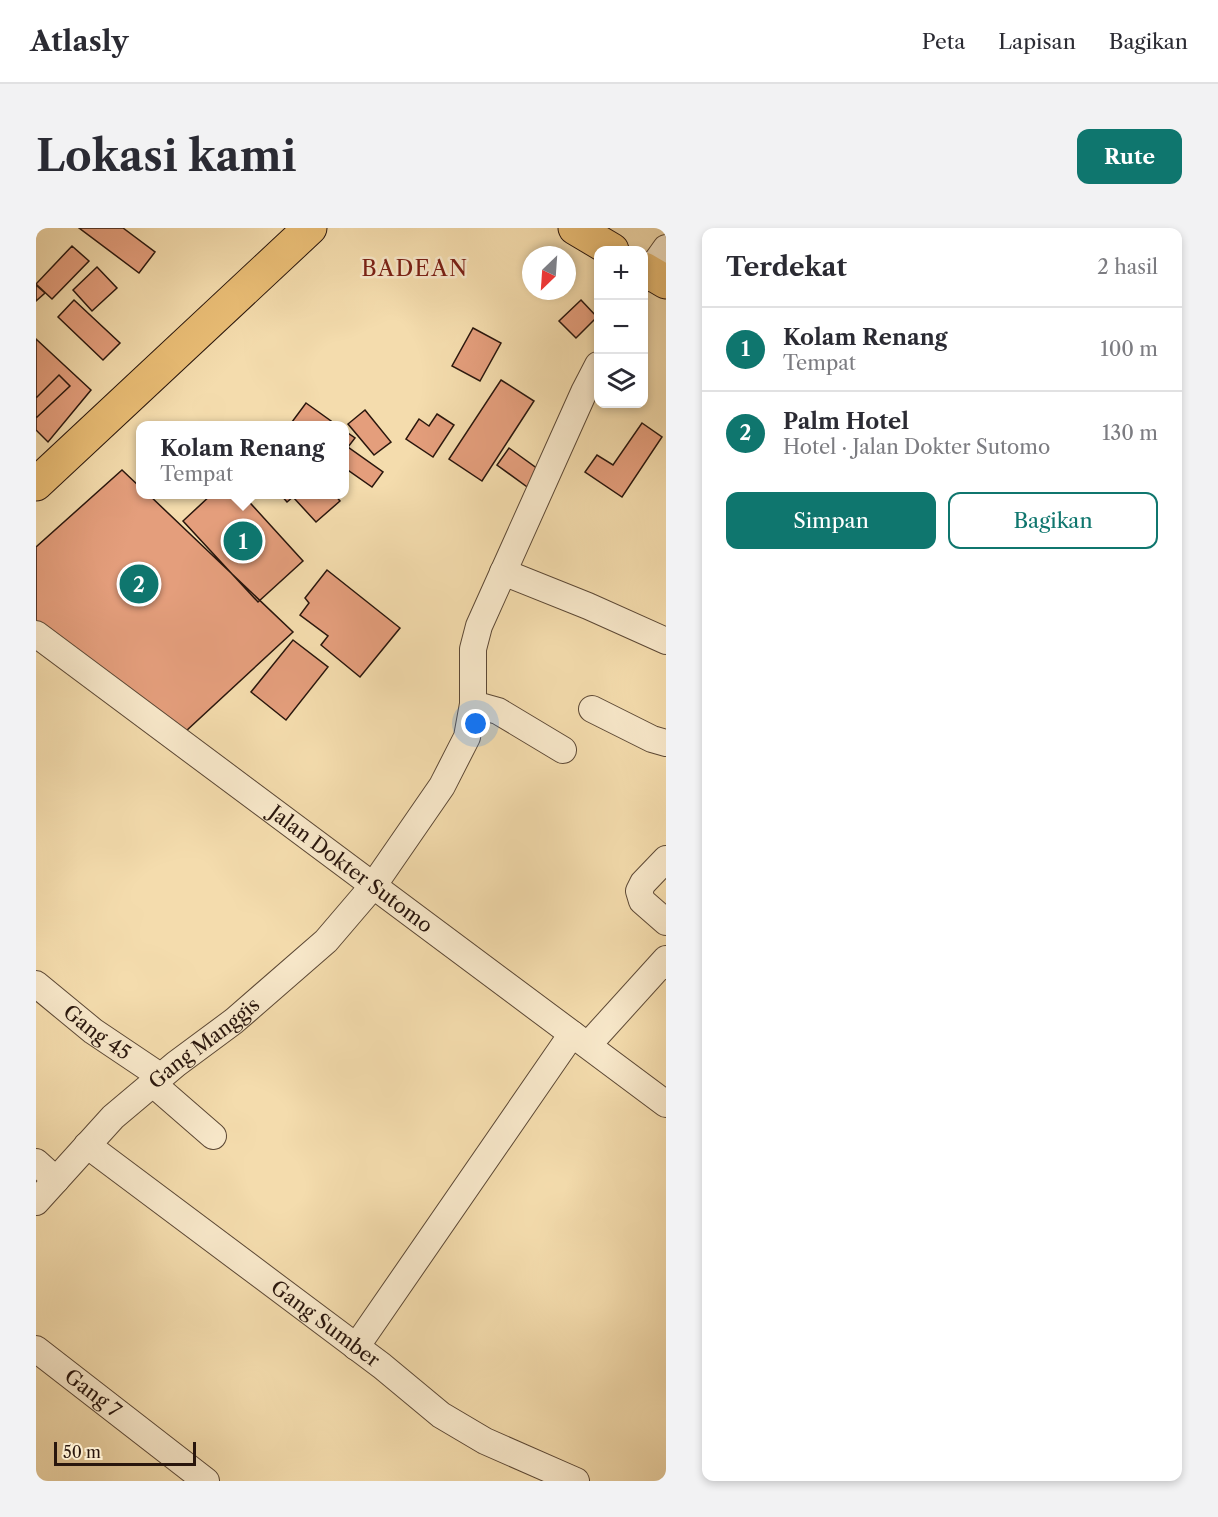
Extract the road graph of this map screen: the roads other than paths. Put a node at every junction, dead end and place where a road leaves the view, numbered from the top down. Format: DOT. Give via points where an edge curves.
graph roads {
  1 [pos="310,228"];
  2 [pos="574,228"];
  3 [pos="605,246"];
  4 [pos="594,373"];
  5 [pos="36,484"];
  6 [pos="502,572"];
  7 [pos="36,634"];
  8 [pos="666,641"];
  9 [pos="473,704"];
  10 [pos="592,709"];
  11 [pos="666,743"];
  12 [pos="563,750"];
  13 [pos="666,859"];
  14 [pos="374,886"];
  15 [pos="666,922"];
  16 [pos="666,959"];
  17 [pos="36,984"];
  18 [pos="580,1040"];
  19 [pos="156,1080"];
  20 [pos="666,1104"];
  21 [pos="213,1136"];
  22 [pos="87,1145"];
  23 [pos="36,1162"];
  24 [pos="56,1180"];
  25 [pos="36,1202"];
  26 [pos="356,1347"];
  27 [pos="36,1349"];
  28 [pos="206,1481"];
  29 [pos="576,1481"];
  1 -- 5 [label="main road"];
  2 -- 3 [label="main road"];
  4 -- 6 [label="street, Gang Manggis"];
  6 -- 8 [label="street"];
  6 -- 9 [label="street, Gang Manggis" via="473,649"];
  7 -- 14 [label="street, Jalan Dokter Sutomo"];
  9 -- 12 [label="street" via="498,711"];
  9 -- 14 [label="street, Gang Manggis" via="467,736 454,766"];
  10 -- 11 [label="street"];
  13 -- 15 [label="street" via="639,891 642,901"];
  14 -- 18 [label="street, Jalan Dokter Sutomo"];
  14 -- 19 [label="street, Gang Manggis" via="326,941 234,1022"];
  16 -- 18 [label="street"];
  17 -- 19 [label="street, Gang 45"];
  18 -- 20 [label="street, Jalan Dokter Sutomo"];
  18 -- 26 [label="street"];
  19 -- 21 [label="street, Gang 45"];
  19 -- 22 [label="street, Gang Manggis"];
  22 -- 24 [label="street, Gang Manggis"];
  22 -- 26 [label="street, Gang Sumber"];
  23 -- 24 [label="street"];
  24 -- 25 [label="street, Gang Manggis"];
  26 -- 29 [label="street, Gang Sumber" via="467,1431"];
  27 -- 28 [label="street, Gang 7"];
}
